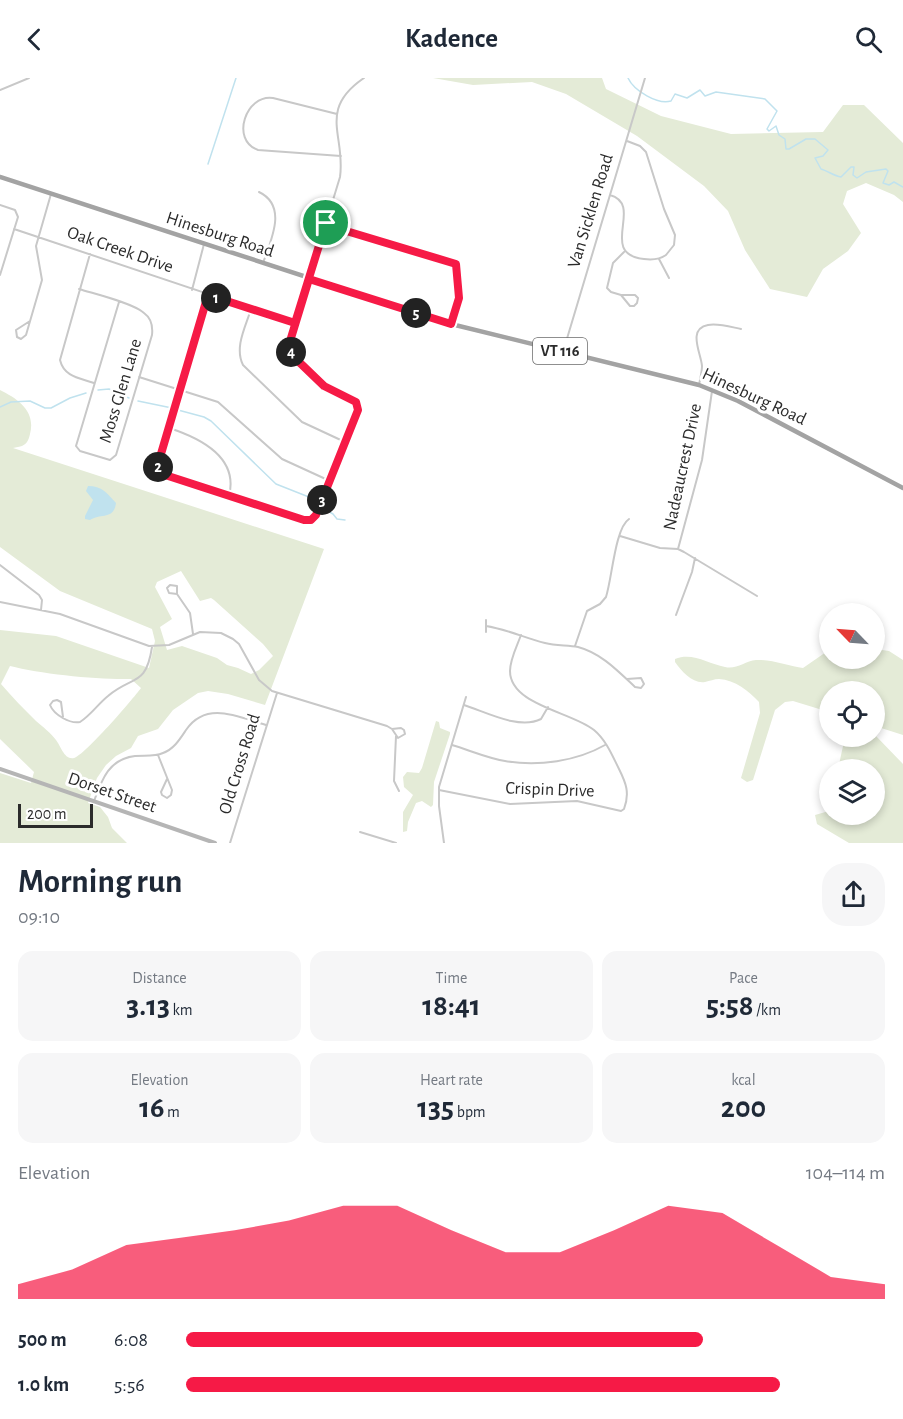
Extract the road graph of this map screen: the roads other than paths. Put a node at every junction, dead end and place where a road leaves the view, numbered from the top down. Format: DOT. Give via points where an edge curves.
graph roads {
  1 [pos="29,78"];
  2 [pos="364,78"];
  3 [pos="645,78"];
  4 [pos="0,90"];
  5 [pos="337,114"];
  6 [pos="627,141"];
  7 [pos="341,156"];
  8 [pos="0,177"];
  9 [pos="259,192"];
  10 [pos="51,194"];
  11 [pos="610,195"];
  12 [pos="0,205"];
  13 [pos="326,223"];
  14 [pos="14,229"];
  15 [pos="38,237"];
  16 [pos="204,244"];
  17 [pos="624,252"];
  18 [pos="90,254"];
  19 [pos="659,259"];
  20 [pos="263,263"];
  21 [pos="0,275"];
  22 [pos="669,278"];
  23 [pos="309,279"];
  24 [pos="79,289"];
  25 [pos="192,290"];
  26 [pos="208,295"];
  27 [pos="621,295"];
  28 [pos="119,302"];
  29 [pos="251,309"];
  30 [pos="30,321"];
  31 [pos="295,323"];
  32 [pos="451,324"];
  33 [pos="741,329"];
  34 [pos="563,352"];
  35 [pos="139,377"];
  36 [pos="94,383"];
  37 [pos="699,385"];
  38 [pos="180,389"];
  39 [pos="713,390"];
  40 [pos="169,428"];
  41 [pos="345,442"];
  42 [pos="330,481"];
  43 [pos="903,488"];
  44 [pos="229,496"];
  45 [pos="629,519"];
  46 [pos="620,536"];
  47 [pos="678,549"];
  48 [pos="695,558"];
  49 [pos="0,566"];
  50 [pos="177,594"];
  51 [pos="757,596"];
  52 [pos="0,602"];
  53 [pos="41,610"];
  54 [pos="676,615"];
  55 [pos="486,620"];
  56 [pos="486,626"];
  57 [pos="486,632"];
  58 [pos="193,634"];
  59 [pos="521,635"];
  60 [pos="575,646"];
  61 [pos="152,647"];
  62 [pos="627,679"];
  63 [pos="277,693"];
  64 [pos="466,698"];
  65 [pos="464,705"];
  66 [pos="548,707"];
  67 [pos="63,717"];
  68 [pos="266,725"];
  69 [pos="392,729"];
  70 [pos="396,736"];
  71 [pos="452,745"];
  72 [pos="606,745"];
  73 [pos="158,755"];
  74 [pos="0,770"];
  75 [pos="167,779"];
  76 [pos="439,790"];
  77 [pos="399,791"];
  78 [pos="94,801"];
  79 [pos="360,832"];
  80 [pos="381,838"];
  81 [pos="215,843"];
  82 [pos="230,843"];
  83 [pos="379,843"];
  84 [pos="396,843"];
  85 [pos="444,843"];
  1 -- 4 [label="street"];
  2 -- 5 [label="street" via="347,94"];
  3 -- 6 [label="street, Van Sicklen Road"];
  5 -- 7 [label="street"];
  5 -- 7 [label="street" via="264,98 250,108 243,131 247,144 258,150"];
  6 -- 11 [label="street, Van Sicklen Road"];
  6 -- 19 [label="street" via="646,152 673,228 672,248"];
  7 -- 13 [label="street" via="340,177"];
  8 -- 10 [label="main road, Hinesburg Road / VT 116"];
  9 -- 20 [label="street" via="271,200 276,211"];
  10 -- 15 [label="street"];
  10 -- 16 [label="main road, Hinesburg Road / VT 116"];
  11 -- 17 [label="street" via="623,206"];
  11 -- 34 [label="street, Van Sicklen Road"];
  12 -- 14 [label="street" via="17,212"];
  13 -- 23 [label="street"];
  13 -- 32 [label="street" via="456,264 459,298"];
  14 -- 15 [label="street, Oak Creek Drive"];
  14 -- 21 [label="street"];
  15 -- 18 [label="street, Oak Creek Drive"];
  15 -- 30 [label="street" via="42,278"];
  16 -- 20 [label="main road, Hinesburg Road / VT 116"];
  16 -- 25 [label="street"];
  17 -- 19 [label="street" via="636,258"];
  17 -- 27 [label="street" via="614,261 607,284 610,291"];
  18 -- 24 [label="street"];
  18 -- 25 [label="street, Oak Creek Drive"];
  19 -- 22 [label="street"];
  20 -- 23 [label="main road, Hinesburg Road / VT 116"];
  23 -- 31 [label="street"];
  23 -- 32 [label="main road, Hinesburg Road / VT 116"];
  24 -- 28 [label="street, Moss Glen Lane"];
  24 -- 36 [label="street" via="60,360 68,374"];
  25 -- 26 [label="street, Oak Creek Drive"];
  26 -- 29 [label="street, Oak Creek Drive"];
  26 -- 38 [label="street"];
  27 -- 27 [label="street" via="630,306 638,303 634,295"];
  28 -- 35 [label="street, Moss Glen Lane" via="144,312 152,325"];
  28 -- 36 [label="street, Moss Glen Lane"];
  29 -- 31 [label="street, Oak Creek Drive"];
  29 -- 41 [label="street" via="239,348 243,365 302,422"];
  30 -- 30 [label="street" via="25,336 18,338 16,330"];
  31 -- 41 [label="street" via="290,345 294,358 327,389 357,405 358,412"];
  32 -- 34 [label="main road, Hinesburg Road / VT 116"];
  33 -- 37 [label="street" via="707,325 699,331"];
  34 -- 37 [label="main road, Hinesburg Road / VT 116"];
  35 -- 36 [label="street, Moss Glen Lane" via="117,453 110,460 80,451 76,446"];
  35 -- 38 [label="street"];
  37 -- 39 [label="main road, Hinesburg Road / VT 116"];
  38 -- 40 [label="street"];
  38 -- 42 [label="street" via="219,402 282,459"];
  39 -- 43 [label="main road, Hinesburg Road / VT 116"];
  39 -- 47 [label="street, Nadeaucrest Drive" via="702,460"];
  40 -- 44 [label="street" via="200,440 224,462 231,478"];
  40 -- 44 [label="street" via="158,466 160,473"];
  41 -- 42 [label="street"];
  42 -- 44 [label="street" via="316,515 308,521"];
  45 -- 46 [label="street"];
  46 -- 47 [label="street"];
  46 -- 60 [label="street" via="607,595 587,611"];
  47 -- 48 [label="street"];
  48 -- 51 [label="street"];
  48 -- 54 [label="street"];
  49 -- 53 [label="street" via="39,595"];
  50 -- 58 [label="street" via="190,613"];
  52 -- 53 [label="street"];
  53 -- 61 [label="street"];
  55 -- 56 [label="street"];
  56 -- 57 [label="street"];
  56 -- 59 [label="street"];
  58 -- 61 [label="street" via="169,645"];
  58 -- 63 [label="street" via="216,632 233,639 245,651 262,683"];
  59 -- 60 [label="street" via="549,644"];
  59 -- 66 [label="street" via="511,666 512,680 521,694"];
  60 -- 62 [label="street" via="598,656"];
  61 -- 67 [label="street" via="148,666 138,679 109,695 81,722 73,723"];
  62 -- 62 [label="street" via="637,688 644,684 641,678"];
  63 -- 68 [label="street, Old Cross Road"];
  63 -- 69 [label="street"];
  64 -- 65 [label="street"];
  65 -- 66 [label="street" via="526,722 540,718"];
  65 -- 71 [label="street"];
  66 -- 72 [label="street" via="592,728"];
  67 -- 67 [label="street" via="51,709 53,700 62,703"];
  68 -- 73 [label="street" via="226,713 209,713 195,719 173,747"];
  68 -- 82 [label="street, Old Cross Road"];
  69 -- 70 [label="street"];
  69 -- 70 [label="street" via="404,730 403,737"];
  70 -- 77 [label="street" via="394,781"];
  71 -- 72 [label="street" via="502,761 528,764 578,757"];
  71 -- 76 [label="street"];
  72 -- 76 [label="street, Crispin Drive" via="626,784 621,811 577,801 510,804"];
  73 -- 75 [label="street"];
  73 -- 78 [label="street" via="129,757 113,765 104,775"];
  74 -- 78 [label="street, Dorset Street"];
  75 -- 75 [label="street" via="161,792 167,798 172,792"];
  76 -- 85 [label="street"];
  78 -- 81 [label="street, Dorset Street"];
  79 -- 80 [label="street"];
  80 -- 83 [label="street"];
  80 -- 84 [label="street"];
}
